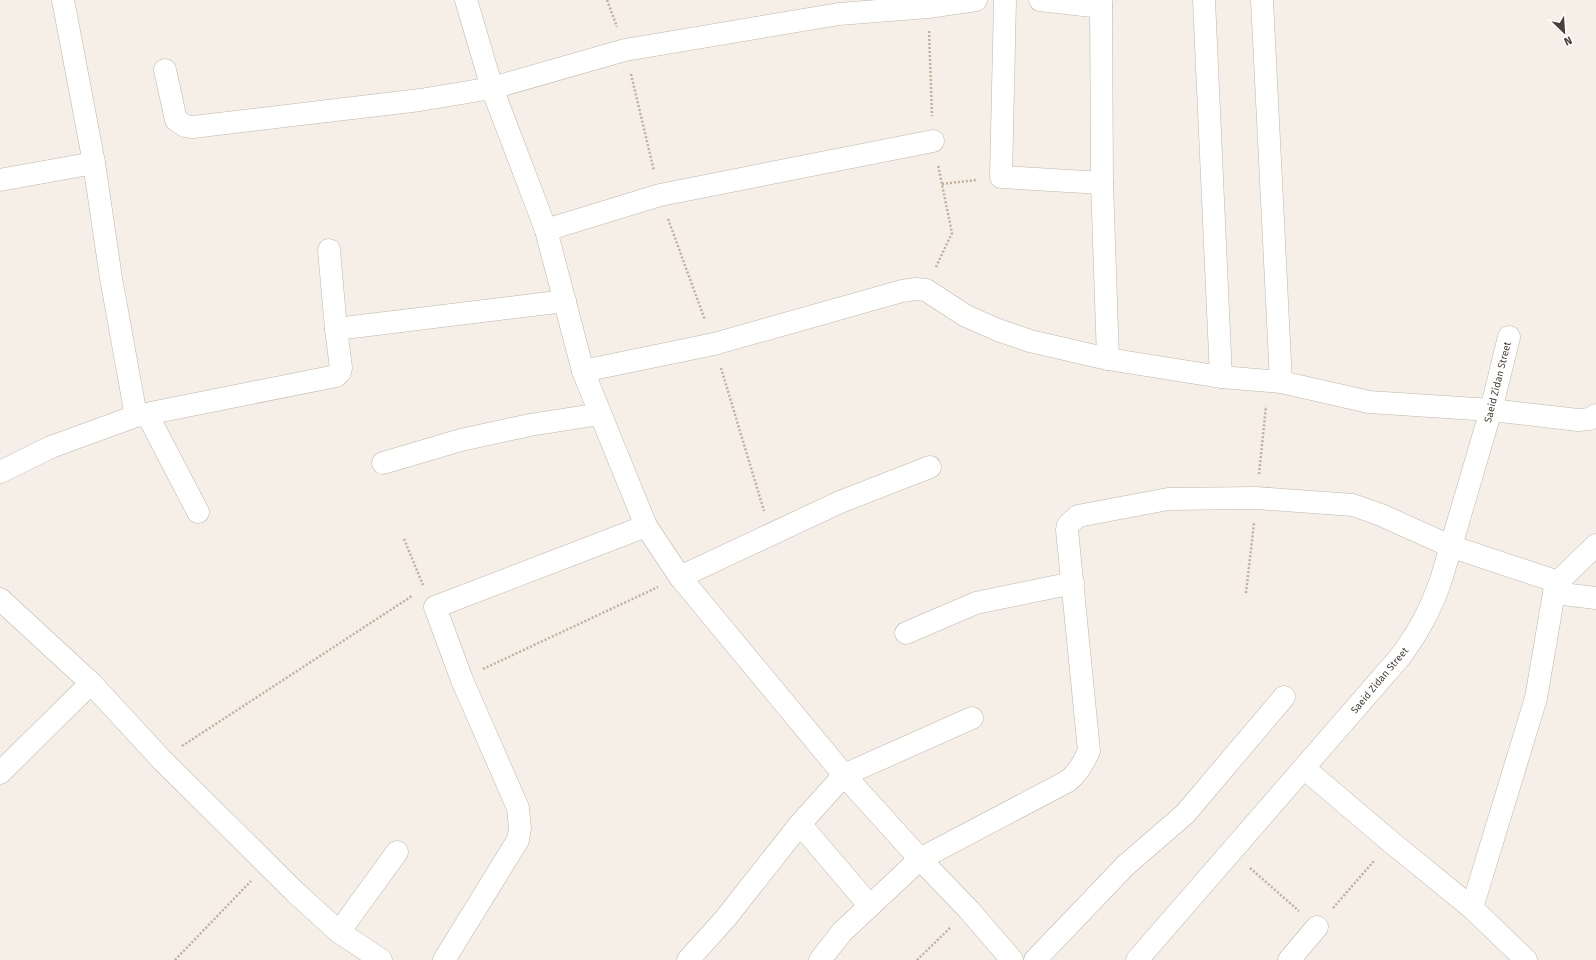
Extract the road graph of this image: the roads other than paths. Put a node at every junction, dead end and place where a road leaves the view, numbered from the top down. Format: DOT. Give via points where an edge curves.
graph roads {
  1 [pos="63,0"];
  2 [pos="466,0"];
  3 [pos="976,0"];
  4 [pos="1005,0"];
  5 [pos="1040,0"];
  6 [pos="1204,0"];
  7 [pos="1262,0"];
  8 [pos="1101,4"];
  9 [pos="165,70"];
  10 [pos="492,88"];
  11 [pos="933,141"];
  12 [pos="94,163"];
  13 [pos="0,180"];
  14 [pos="1102,183"];
  15 [pos="546,230"];
  16 [pos="329,250"];
  17 [pos="565,301"];
  18 [pos="336,329"];
  19 [pos="1509,337"];
  20 [pos="1108,359"];
  21 [pos="583,371"];
  22 [pos="1221,377"];
  23 [pos="1275,382"];
  24 [pos="1491,410"];
  25 [pos="600,414"];
  26 [pos="141,415"];
  27 [pos="1596,415"];
  28 [pos="383,463"];
  29 [pos="930,467"];
  30 [pos="0,472"];
  31 [pos="198,512"];
  32 [pos="646,526"];
  33 [pos="1596,545"];
  34 [pos="1450,546"];
  35 [pos="680,577"];
  36 [pos="1073,583"];
  37 [pos="1556,587"];
  38 [pos="1596,598"];
  39 [pos="0,599"];
  40 [pos="906,633"];
  41 [pos="91,683"];
  42 [pos="1284,697"];
  43 [pos="972,718"];
  44 [pos="1304,768"];
  45 [pos="0,773"];
  46 [pos="844,775"];
  47 [pos="800,824"];
  48 [pos="397,852"];
  49 [pos="920,859"];
  50 [pos="870,906"];
  51 [pos="1472,908"];
  52 [pos="1317,927"];
  53 [pos="339,932"];
  54 [pos="381,960"];
  55 [pos="444,960"];
  56 [pos="688,960"];
  57 [pos="820,960"];
  58 [pos="1012,960"];
  59 [pos="1035,960"];
  60 [pos="1137,960"];
  61 [pos="1289,960"];
  62 [pos="1526,960"];
  1 -- 12 [label="street"];
  2 -- 10 [label="street"];
  3 -- 10 [label="street" via="928,7 839,14 625,50"];
  4 -- 14 [label="street" via="1001,177"];
  5 -- 8 [label="street"];
  6 -- 22 [label="street"];
  7 -- 23 [label="street"];
  8 -- 14 [label="street"];
  9 -- 10 [label="street" via="176,120 185,126 193,127 420,100"];
  10 -- 15 [label="street"];
  11 -- 15 [label="street" via="660,195"];
  12 -- 13 [label="street"];
  12 -- 26 [label="street" via="111,278"];
  14 -- 20 [label="street"];
  15 -- 17 [label="street"];
  16 -- 18 [label="street"];
  17 -- 18 [label="street"];
  17 -- 21 [label="street"];
  18 -- 26 [label="street" via="341,368 336,376"];
  19 -- 24 [label="street, Saeid Zidan Street"];
  20 -- 21 [label="street" via="1030,341 998,330 966,316 926,290 916,289 714,344"];
  20 -- 22 [label="street"];
  21 -- 25 [label="street"];
  22 -- 23 [label="street"];
  23 -- 24 [label="street" via="1369,402"];
  24 -- 27 [label="street" via="1578,420 1590,419"];
  24 -- 34 [label="street, Saeid Zidan Street"];
  25 -- 28 [label="street" via="530,425 461,440"];
  25 -- 32 [label="street"];
  26 -- 30 [label="street" via="51,447"];
  26 -- 31 [label="street"];
  29 -- 35 [label="street" via="840,502"];
  32 -- 35 [label="street"];
  32 -- 55 [label="street" via="435,607 462,680 518,808 520,828 518,840"];
  33 -- 37 [label="street"];
  34 -- 36 [label="street" via="1354,505 1256,498 1168,499 1078,516 1068,525 1067,530"];
  34 -- 37 [label="street"];
  34 -- 44 [label="street, Saeid Zidan Street" via="1441,580 1417,634"];
  35 -- 46 [label="street"];
  36 -- 40 [label="street" via="976,603"];
  36 -- 49 [label="street" via="1089,751 1083,764 1077,774 1068,781"];
  37 -- 38 [label="street"];
  37 -- 51 [label="street" via="1536,698"];
  39 -- 41 [label="street"];
  41 -- 45 [label="street"];
  41 -- 53 [label="street" via="162,760 266,865"];
  42 -- 59 [label="street" via="1185,814 1126,865"];
  43 -- 46 [label="street"];
  44 -- 51 [label="street"];
  44 -- 60 [label="street, Saeid Zidan Street"];
  46 -- 47 [label="street"];
  46 -- 49 [label="street"];
  47 -- 50 [label="street"];
  47 -- 56 [label="street" via="725,919"];
  48 -- 53 [label="street"];
  49 -- 50 [label="street"];
  49 -- 58 [label="street"];
  50 -- 57 [label="street" via="842,932"];
  51 -- 62 [label="street"];
  52 -- 61 [label="street"];
  53 -- 54 [label="street"];
}
